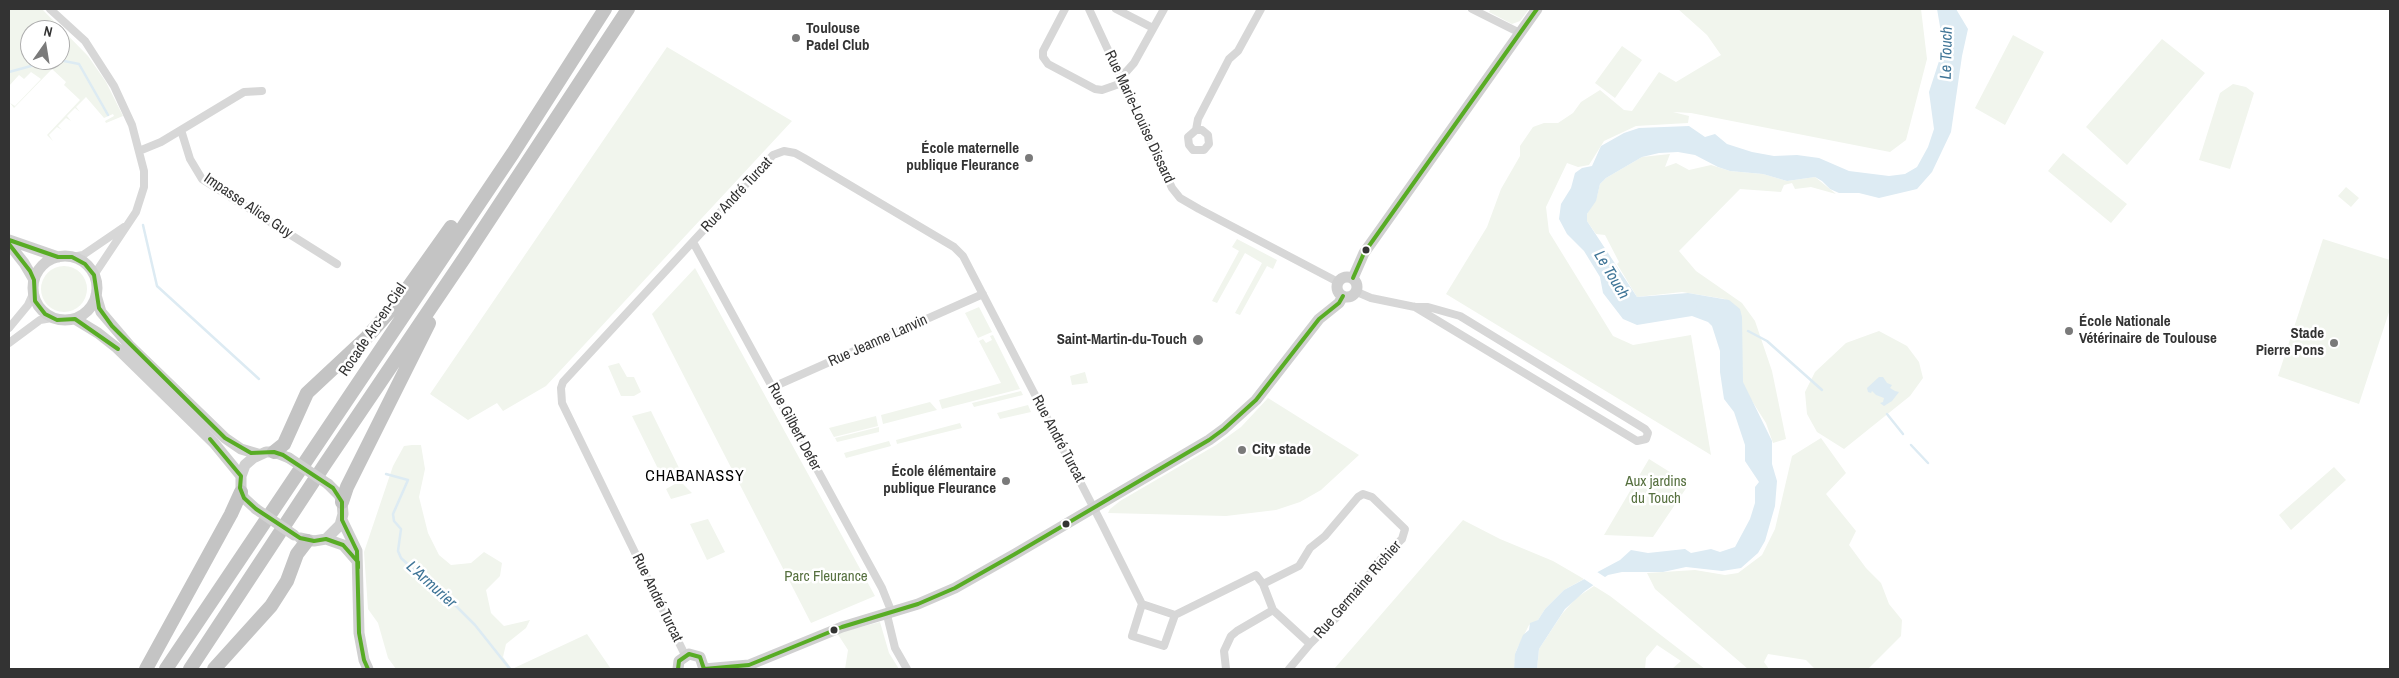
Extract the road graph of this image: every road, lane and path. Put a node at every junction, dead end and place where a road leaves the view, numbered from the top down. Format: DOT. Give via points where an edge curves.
graph roads {
  1 [pos="50,9"];
  2 [pos="628,9"];
  3 [pos="1065,9"];
  4 [pos="1089,9"];
  5 [pos="1116,9"];
  6 [pos="1164,9"];
  7 [pos="1261,9"];
  8 [pos="1472,9"];
  9 [pos="1537,9"];
  10 [pos="601,14"];
  11 [pos="1153,28"];
  12 [pos="1520,33"];
  13 [pos="1118,74"];
  14 [pos="1122,83"];
  15 [pos="262,91"];
  16 [pos="181,130"];
  17 [pos="1196,130"];
  18 [pos="520,140"];
  19 [pos="139,151"];
  20 [pos="125,226"];
  21 [pos="9,240"];
  22 [pos="693,242"];
  23 [pos="9,244"];
  24 [pos="58,257"];
  25 [pos="72,257"];
  26 [pos="465,257"];
  27 [pos="336,264"];
  28 [pos="94,275"];
  29 [pos="1353,278"];
  30 [pos="34,280"];
  31 [pos="1338,282"];
  32 [pos="1357,292"];
  33 [pos="33,294"];
  34 [pos="983,294"];
  35 [pos="96,295"];
  36 [pos="1343,296"];
  37 [pos="1415,307"];
  38 [pos="52,318"];
  39 [pos="74,319"];
  40 [pos="9,328"];
  41 [pos="9,343"];
  42 [pos="1528,357"];
  43 [pos="1519,370"];
  44 [pos="773,387"];
  45 [pos="274,452"];
  46 [pos="258,454"];
  47 [pos="241,476"];
  48 [pos="241,492"];
  49 [pos="342,502"];
  50 [pos="1094,508"];
  51 [pos="342,520"];
  52 [pos="326,539"];
  53 [pos="308,541"];
  54 [pos="358,562"];
  55 [pos="1263,584"];
  56 [pos="1142,604"];
  57 [pos="1273,610"];
  58 [pos="889,614"];
  59 [pos="1175,615"];
  60 [pos="1310,644"];
  61 [pos="361,645"];
  62 [pos="685,655"];
  63 [pos="146,669"];
  64 [pos="166,669"];
  65 [pos="190,669"];
  66 [pos="214,669"];
  67 [pos="368,669"];
  68 [pos="374,669"];
  69 [pos="678,669"];
  70 [pos="704,669"];
  71 [pos="907,669"];
  72 [pos="1226,669"];
  73 [pos="1289,669"];
  1 -- 19 [label="street" via="85,41 114,86"];
  2 -- 26 [label="highway"];
  3 -- 14 [label="street" via="1043,51 1048,64 1095,89"];
  4 -- 13 [label="street, Rue Marie-Louise Dissard"];
  5 -- 11 [label="street"];
  6 -- 11 [label="street"];
  7 -- 17 [label="street" via="1211,93"];
  8 -- 12 [label="street"];
  9 -- 12 [label="street"];
  10 -- 18 [label="highway, Rocade Arc-en-Ciel"];
  11 -- 13 [label="street" via="1134,63 1126,72"];
  12 -- 29 [label="street" via="1364,252"];
  13 -- 14 [label="street, Rue Marie-Louise Dissard"];
  14 -- 31 [label="street, Rue Marie-Louise Dissard" via="1164,176 1180,198"];
  15 -- 16 [label="street" via="244,92"];
  16 -- 19 [label="street"];
  16 -- 27 [label="street, Impasse Alice Guy" via="190,159 202,179"];
  18 -- 45 [label="highway" via="510,144 397,303 367,337 307,393 286,440"];
  18 -- 64 [label="highway, Rocade Arc-en-Ciel"];
  19 -- 20 [label="street" via="144,187 138,206"];
  20 -- 25 [label="street" via="83,255"];
  20 -- 28 [label="street"];
  21 -- 24 [label="street"];
  22 -- 34 [label="street, Rue André Turcat" via="773,155 784,151 795,153 954,246 963,256"];
  22 -- 44 [label="street, Rue Gilbert Defer"];
  22 -- 62 [label="street, Rue André Turcat" via="563,382 560,395"];
  23 -- 30 [label="street"];
  24 -- 25 [label="street"];
  24 -- 30 [label="street" via="40,268"];
  25 -- 28 [label="street" via="85,264"];
  26 -- 49 [label="highway" via="464,267 424,334"];
  26 -- 65 [label="highway"];
  28 -- 35 [label="street"];
  29 -- 31 [label="street" via="1344,277"];
  29 -- 32 [label="street" via="1358,284"];
  30 -- 33 [label="street"];
  31 -- 36 [label="street" via="1338,290"];
  32 -- 36 [label="street" via="1351,297"];
  32 -- 37 [label="street"];
  33 -- 38 [label="street" via="40,308"];
  33 -- 40 [label="street"];
  34 -- 44 [label="street, Rue Jeanne Lanvin"];
  34 -- 50 [label="street, Rue André Turcat"];
  35 -- 39 [label="street" via="89,310"];
  35 -- 46 [label="street" via="101,312 130,346 226,438 241,449"];
  36 -- 50 [label="street" via="1319,319 1256,400 1238,418 1208,440"];
  37 -- 42 [label="street" via="1428,307 1460,316"];
  37 -- 43 [label="street"];
  38 -- 39 [label="street"];
  38 -- 41 [label="street" via="40,320"];
  39 -- 47 [label="street" via="117,348 214,443"];
  42 -- 43 [label="street"];
  42 -- 43 [label="street" via="1645,429 1646,439 1637,441"];
  44 -- 58 [label="street, Rue Gilbert Defer" via="882,588"];
  45 -- 46 [label="street"];
  45 -- 49 [label="street, bridge" via="290,458 328,484"];
  46 -- 47 [label="street" via="245,466"];
  47 -- 48 [label="street"];
  48 -- 53 [label="street, bridge" via="256,509"];
  48 -- 63 [label="highway"];
  49 -- 51 [label="street"];
  50 -- 56 [label="street, Rue André Turcat"];
  50 -- 58 [label="street" via="955,588"];
  51 -- 52 [label="street"];
  51 -- 54 [label="street" via="357,551"];
  52 -- 53 [label="street"];
  52 -- 54 [label="street" via="343,545"];
  53 -- 66 [label="highway" via="297,554 287,581 276,598"];
  54 -- 61 [label="street"];
  55 -- 57 [label="street, Rue Germaine Richier"];
  55 -- 59 [label="street" via="1259,576 1252,575"];
  55 -- 60 [label="street, Rue Germaine Richier" via="1299,566 1310,548 1363,494 1372,497 1403,525 1402,539 1382,559 1338,616"];
  56 -- 59 [label="street"];
  56 -- 59 [label="street" via="1132,636 1164,646"];
  57 -- 60 [label="street, Rue Germaine Richier"];
  57 -- 72 [label="street" via="1231,636 1224,652"];
  58 -- 70 [label="street" via="826,632 749,665"];
  58 -- 71 [label="street, Rue Gilbert Defer" via="895,648"];
  60 -- 73 [label="street"];
  61 -- 67 [label="street"];
  61 -- 68 [label="street"];
  62 -- 69 [label="street" via="679,660"];
  62 -- 70 [label="street" via="700,657"];
}
